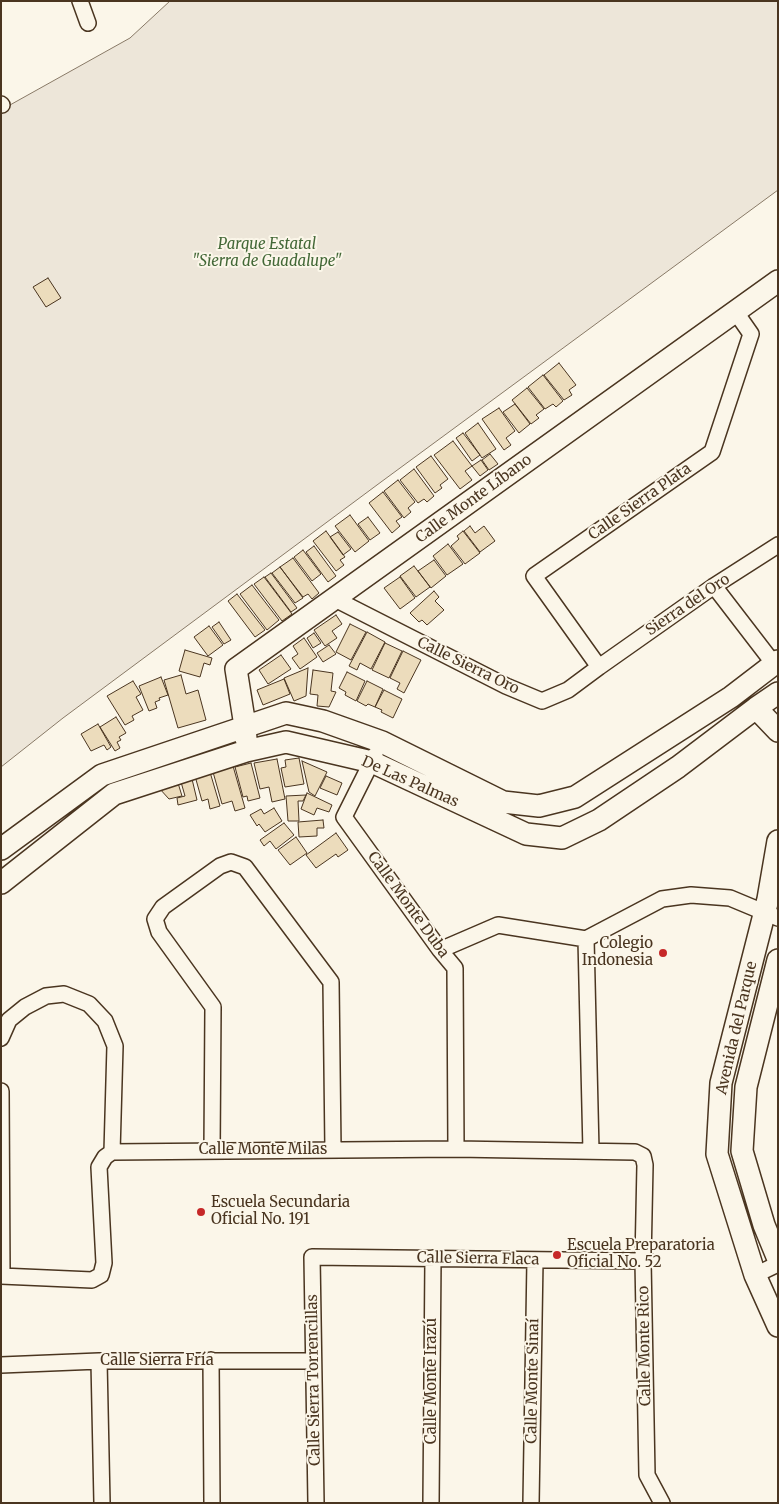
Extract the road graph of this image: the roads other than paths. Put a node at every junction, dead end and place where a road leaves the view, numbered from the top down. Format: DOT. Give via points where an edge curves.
graph roads {
  1 [pos="80,1"];
  2 [pos="88,23"];
  3 [pos="778,281"];
  4 [pos="735,311"];
  5 [pos="778,545"];
  6 [pos="714,586"];
  7 [pos="335,599"];
  8 [pos="776,662"];
  9 [pos="599,666"];
  10 [pos="778,693"];
  11 [pos="756,708"];
  12 [pos="245,726"];
  13 [pos="778,731"];
  14 [pos="382,742"];
  15 [pos="660,743"];
  16 [pos="246,751"];
  17 [pos="372,762"];
  18 [pos="678,767"];
  19 [pos="102,775"];
  20 [pos="114,794"];
  21 [pos="778,841"];
  22 [pos="1,849"];
  23 [pos="1,883"];
  24 [pos="771,915"];
  25 [pos="586,939"];
  26 [pos="440,950"];
  27 [pos="778,960"];
  28 [pos="1,1038"];
  29 [pos="1,1091"];
  30 [pos="456,1149"];
  31 [pos="212,1150"];
  32 [pos="333,1150"];
  33 [pos="590,1151"];
  34 [pos="112,1152"];
  35 [pos="643,1156"];
  36 [pos="312,1257"];
  37 [pos="433,1258"];
  38 [pos="778,1259"];
  39 [pos="535,1260"];
  40 [pos="643,1261"];
  41 [pos="778,1264"];
  42 [pos="755,1275"];
  43 [pos="2,1276"];
  44 [pos="778,1326"];
  45 [pos="211,1360"];
  46 [pos="99,1361"];
  47 [pos="313,1361"];
  48 [pos="1,1365"];
  49 [pos="102,1503"];
  50 [pos="212,1503"];
  51 [pos="316,1503"];
  52 [pos="431,1503"];
  53 [pos="531,1503"];
  54 [pos="662,1503"];
  1 -- 2 [label="street"];
  3 -- 4 [label="street, Calle Monte Líbano"];
  4 -- 7 [label="street, Calle Monte Líbano"];
  4 -- 9 [label="street, Calle Sierra Plata" via="751,334 712,452 534,576"];
  5 -- 6 [label="street, Sierra del Oro"];
  6 -- 8 [label="street"];
  6 -- 9 [label="street, Sierra del Oro"];
  7 -- 9 [label="street, Calle Sierra Oro" via="542,701 568,690"];
  7 -- 12 [label="street, Calle Monte Líbano" via="236,669"];
  8 -- 15 [label="street, De Las Palmas" via="731,697"];
  10 -- 11 [label="street, De Las Palmas"];
  11 -- 13 [label="street"];
  11 -- 18 [label="street, De Las Palmas"];
  12 -- 14 [label="street, De Las Palmas" via="286,713 323,721"];
  12 -- 16 [label="street, Calle Monte Líbano"];
  12 -- 19 [label="street, De Las Palmas"];
  14 -- 15 [label="street, De Las Palmas" via="503,802 539,806 575,797"];
  14 -- 17 [label="street"];
  15 -- 18 [label="street"];
  16 -- 17 [label="street, De Las Palmas" via="286,742"];
  16 -- 20 [label="street, De Las Palmas"];
  17 -- 18 [label="street, De Las Palmas" via="526,834 562,838 599,820"];
  17 -- 26 [label="street, Calle Monte Duba" via="344,817"];
  19 -- 20 [label="street"];
  19 -- 22 [label="street, De Las Palmas"];
  20 -- 23 [label="street, De Las Palmas"];
  21 -- 24 [label="street, Avenida del Parque"];
  24 -- 25 [label="street" via="730,898 691,895 662,899"];
  24 -- 42 [label="street, Avenida del Parque" via="722,1083 717,1154"];
  25 -- 26 [label="street" via="498,925"];
  25 -- 33 [label="street"];
  26 -- 30 [label="street, Calle Monte Duba" via="455,968"];
  27 -- 38 [label="street, Avenida del Parque" via="746,1087 742,1151 764,1225"];
  28 -- 34 [label="street" via="9,1020 46,996 64,994 89,1004 105,1021 115,1046"];
  29 -- 43 [label="street"];
  30 -- 32 [label="street, Calle Monte Milas"];
  30 -- 33 [label="street, Calle Monte Milas"];
  31 -- 32 [label="street, Calle Monte Milas"];
  31 -- 32 [label="street" via="213,1007 159,932 155,919 163,907 220,866 231,862 245,867 331,982"];
  31 -- 34 [label="street, Calle Monte Milas"];
  33 -- 35 [label="street, Calle Monte Milas" via="635,1152"];
  34 -- 43 [label="street" via="99,1168 104,1263 101,1275 92,1280"];
  35 -- 40 [label="street, Calle Monte Rico"];
  36 -- 37 [label="street, Calle Sierra Flaca"];
  36 -- 47 [label="street, Calle Sierra Torrencillas"];
  37 -- 39 [label="street, Calle Sierra Flaca"];
  37 -- 52 [label="street, Calle Monte Irazú"];
  39 -- 40 [label="street, Calle Sierra Flaca"];
  39 -- 53 [label="street, Calle Monte Sinaí"];
  40 -- 54 [label="street, Calle Monte Rico" via="647,1475"];
  41 -- 42 [label="street"];
  42 -- 44 [label="street, Avenida del Parque"];
  45 -- 46 [label="street, Calle Sierra Fría"];
  45 -- 47 [label="street, Calle Sierra Fría"];
  45 -- 50 [label="street"];
  46 -- 48 [label="street, Calle Sierra Fría"];
  46 -- 49 [label="street"];
  47 -- 51 [label="street, Calle Sierra Torrencillas"];
}
